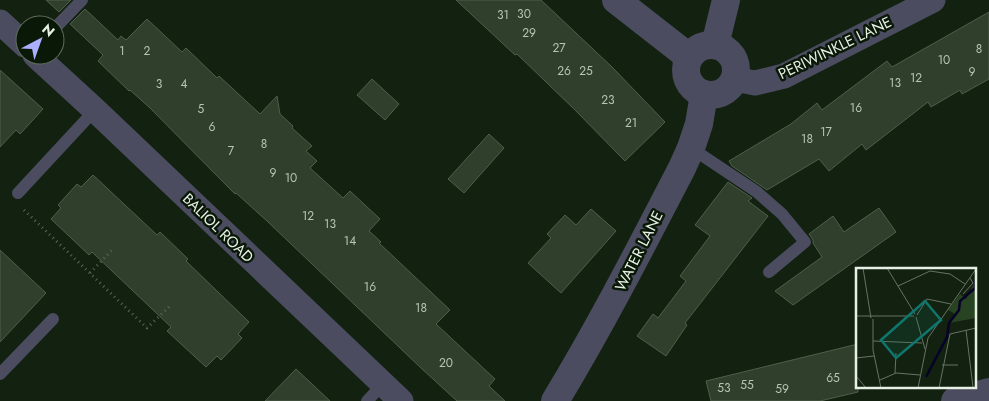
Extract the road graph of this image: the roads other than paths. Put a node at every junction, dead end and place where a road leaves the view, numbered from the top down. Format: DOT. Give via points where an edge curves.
graph roads {
  1 [pos="82,0"];
  2 [pos="616,0"];
  3 [pos="726,0"];
  4 [pos="933,0"];
  5 [pos="65,18"];
  6 [pos="0,22"];
  7 [pos="15,36"];
  8 [pos="715,45"];
  9 [pos="688,57"];
  10 [pos="46,65"];
  11 [pos="734,79"];
  12 [pos="704,94"];
  13 [pos="95,110"];
  14 [pos="691,148"];
  15 [pos="18,193"];
  16 [pos="769,272"];
  17 [pos="53,318"];
  18 [pos="0,374"];
  19 [pos="989,392"];
  20 [pos="384,395"];
  21 [pos="554,401"];
  22 [pos="955,401"];
  1 -- 5 [label="lane"];
  2 -- 9 [label="street"];
  3 -- 8 [label="street"];
  4 -- 11 [label="street, PERIWINKLE LANE" via="784,76 755,83"];
  6 -- 7 [label="street"];
  8 -- 9 [label="street" via="700,47"];
  8 -- 11 [label="street" via="729,52 736,65"];
  9 -- 12 [label="street" via="686,72 691,86"];
  10 -- 13 [label="street, BALIOL ROAD"];
  11 -- 12 [label="street" via="726,89 716,94"];
  12 -- 14 [label="street, WATER LANE"];
  13 -- 15 [label="lane"];
  13 -- 20 [label="street, BALIOL ROAD"];
  14 -- 16 [label="lane" via="757,192 782,214 805,242"];
  14 -- 21 [label="street, WATER LANE" via="619,289"];
  17 -- 18 [label="lane"];
  19 -- 22 [label="street"];
}
